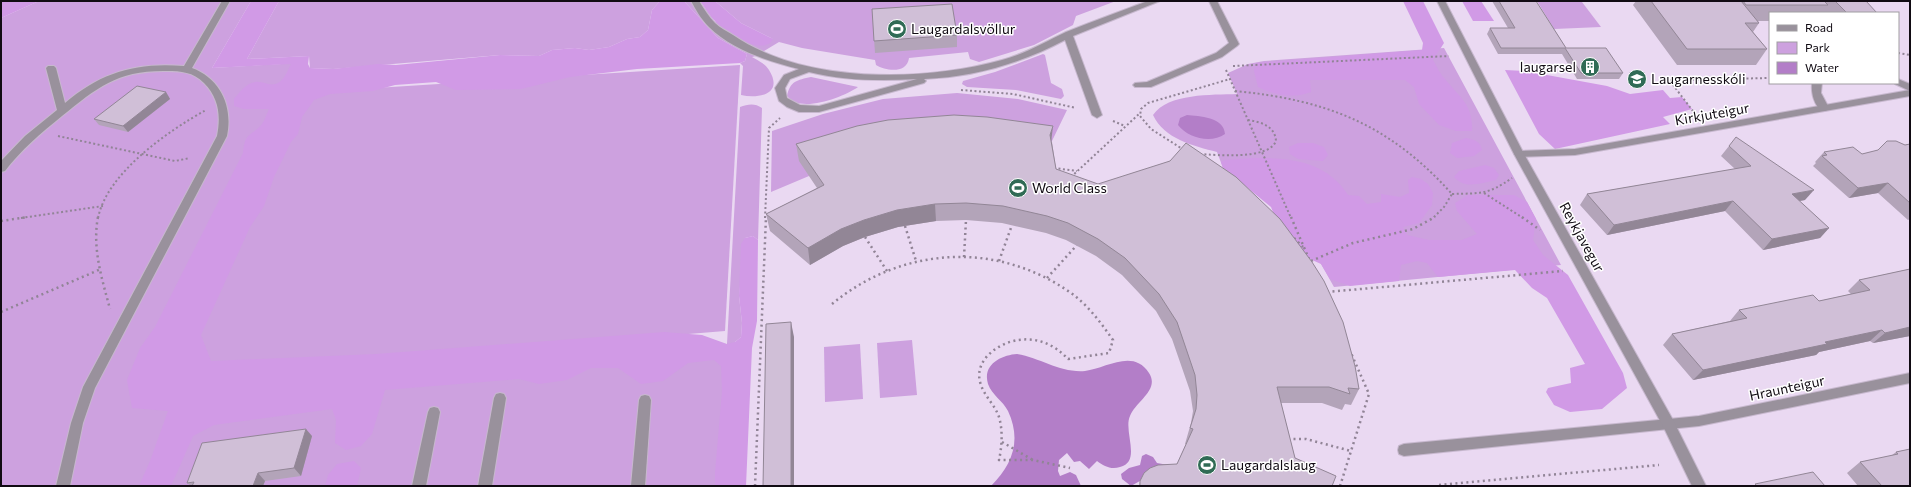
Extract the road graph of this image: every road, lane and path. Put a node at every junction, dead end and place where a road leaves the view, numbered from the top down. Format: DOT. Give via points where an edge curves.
graph roads {
  1 [pos="226,1"];
  2 [pos="695,1"];
  3 [pos="1156,1"];
  4 [pos="1213,1"];
  5 [pos="1441,1"];
  6 [pos="1068,35"];
  7 [pos="1899,53"];
  8 [pos="1910,55"];
  9 [pos="1454,56"];
  10 [pos="51,68"];
  11 [pos="187,69"];
  12 [pos="811,69"];
  13 [pos="945,75"];
  14 [pos="1769,78"];
  15 [pos="1230,79"];
  16 [pos="1899,82"];
  17 [pos="1817,84"];
  18 [pos="1138,85"];
  19 [pos="1910,88"];
  20 [pos="955,90"];
  21 [pos="1235,91"];
  22 [pos="1910,93"];
  23 [pos="221,102"];
  24 [pos="793,107"];
  25 [pos="1824,108"];
  26 [pos="62,110"];
  27 [pos="1139,114"];
  28 [pos="1098,115"];
  29 [pos="1248,120"];
  30 [pos="1125,126"];
  31 [pos="1708,129"];
  32 [pos="37,131"];
  33 [pos="214,152"];
  34 [pos="1262,152"];
  35 [pos="141,154"];
  36 [pos="1189,154"];
  37 [pos="1196,154"];
  38 [pos="1519,154"];
  39 [pos="1052,167"];
  40 [pos="1,168"];
  41 [pos="1077,171"];
  42 [pos="1516,177"];
  43 [pos="1068,180"];
  44 [pos="1484,193"];
  45 [pos="1452,194"];
  46 [pos="103,206"];
  47 [pos="966,220"];
  48 [pos="1,221"];
  49 [pos="1012,225"];
  50 [pos="905,226"];
  51 [pos="1542,231"];
  52 [pos="1289,234"];
  53 [pos="865,237"];
  54 [pos="1077,245"];
  55 [pos="1305,248"];
  56 [pos="964,257"];
  57 [pos="999,261"];
  58 [pos="1310,261"];
  59 [pos="916,262"];
  60 [pos="1313,267"];
  61 [pos="101,269"];
  62 [pos="1570,270"];
  63 [pos="887,271"];
  64 [pos="1047,278"];
  65 [pos="1327,299"];
  66 [pos="832,304"];
  67 [pos="1,312"];
  68 [pos="113,339"];
  69 [pos="1350,350"];
  70 [pos="1910,378"];
  71 [pos="500,398"];
  72 [pos="645,400"];
  73 [pos="434,412"];
  74 [pos="1669,424"];
  75 [pos="1286,440"];
  76 [pos="1002,442"];
  77 [pos="1404,450"];
  78 [pos="1351,451"];
  79 [pos="1033,460"];
  80 [pos="1659,466"];
  81 [pos="1070,468"];
  82 [pos="1439,485"];
  83 [pos="63,486"];
  84 [pos="419,486"];
  85 [pos="485,486"];
  86 [pos="638,486"];
  87 [pos="755,486"];
  88 [pos="1340,486"];
  89 [pos="1699,486"];
  1 -- 11 [label="street"];
  2 -- 12 [label="street" via="712,25 729,37 773,58"];
  3 -- 6 [label="street"];
  4 -- 18 [label="street" via="1234,44 1219,55 1148,85"];
  5 -- 38 [label="street, Reykjavegur"];
  6 -- 13 [label="street" via="1006,62"];
  6 -- 28 [label="street"];
  7 -- 8 [label="path"];
  9 -- 15 [label="path" via="1224,67"];
  10 -- 26 [label="street"];
  11 -- 23 [label="street" via="198,72 217,93"];
  11 -- 26 [label="street" via="149,68 111,77 88,89"];
  12 -- 13 [label="street" via="886,78"];
  12 -- 24 [label="street" via="794,73 780,88 782,99"];
  13 -- 24 [label="street" via="819,109"];
  14 -- 31 [label="path" via="1670,80"];
  15 -- 21 [label="path"];
  15 -- 27 [label="path" via="1148,103"];
  16 -- 19 [label="street"];
  17 -- 25 [label="street" via="1816,93"];
  20 -- 28 [label="path" via="1013,94 1070,106"];
  21 -- 29 [label="path"];
  21 -- 45 [label="path" via="1301,100 1366,124 1423,162 1439,176"];
  22 -- 25 [label="street, Kirkjuteigur"];
  23 -- 33 [label="street" via="226,119 225,127"];
  23 -- 35 [label="path" via="178,125"];
  24 -- 87 [label="path" via="769,128"];
  25 -- 31 [label="street, Kirkjuteigur"];
  26 -- 32 [label="street"];
  27 -- 30 [label="path"];
  27 -- 36 [label="path" via="1146,126"];
  28 -- 30 [label="path"];
  29 -- 34 [label="path"];
  29 -- 34 [label="path" via="1265,124 1276,135 1274,146"];
  30 -- 41 [label="path"];
  31 -- 38 [label="street, Kirkjuteigur" via="1575,152"];
  32 -- 35 [label="path"];
  32 -- 40 [label="street"];
  33 -- 35 [label="path" via="175,161"];
  33 -- 68 [label="street"];
  34 -- 37 [label="path"];
  34 -- 55 [label="path"];
  35 -- 46 [label="path" via="121,177"];
  38 -- 74 [label="street, Reykjavegur"];
  39 -- 41 [label="path"];
  41 -- 43 [label="path"];
  42 -- 44 [label="path"];
  44 -- 45 [label="path"];
  44 -- 51 [label="path"];
  45 -- 58 [label="path" via="1439,215 1417,228 1358,241"];
  46 -- 48 [label="path"];
  46 -- 61 [label="path" via="95,232"];
  47 -- 56 [label="path"];
  49 -- 57 [label="path"];
  50 -- 59 [label="path"];
  52 -- 55 [label="path"];
  53 -- 63 [label="path"];
  54 -- 64 [label="path"];
  55 -- 58 [label="path"];
  56 -- 57 [label="path"];
  56 -- 59 [label="path"];
  57 -- 64 [label="path"];
  58 -- 60 [label="path"];
  59 -- 63 [label="path"];
  61 -- 67 [label="path"];
  61 -- 68 [label="path" via="111,315"];
  62 -- 65 [label="path" via="1324,292"];
  63 -- 66 [label="path" via="850,289"];
  64 -- 76 [label="path" via="1087,306 1113,340 1109,354 1068,360 1052,346 1030,340 1007,342 989,353 979,379 981,388 997,413 1002,427"];
  68 -- 83 [label="street" via="80,408"];
  69 -- 78 [label="path" via="1369,394"];
  70 -- 74 [label="street, Hraunteigur" via="1699,421"];
  71 -- 85 [label="street"];
  72 -- 86 [label="street"];
  73 -- 84 [label="street"];
  74 -- 77 [label="street, Hraunteigur"];
  74 -- 89 [label="street, Reykjavegur"];
  75 -- 78 [label="path" via="1306,439"];
  76 -- 79 [label="path"];
  76 -- 79 [label="path" via="999,460"];
  78 -- 88 [label="path"];
  79 -- 81 [label="path"];
  80 -- 82 [label="path"];
}
